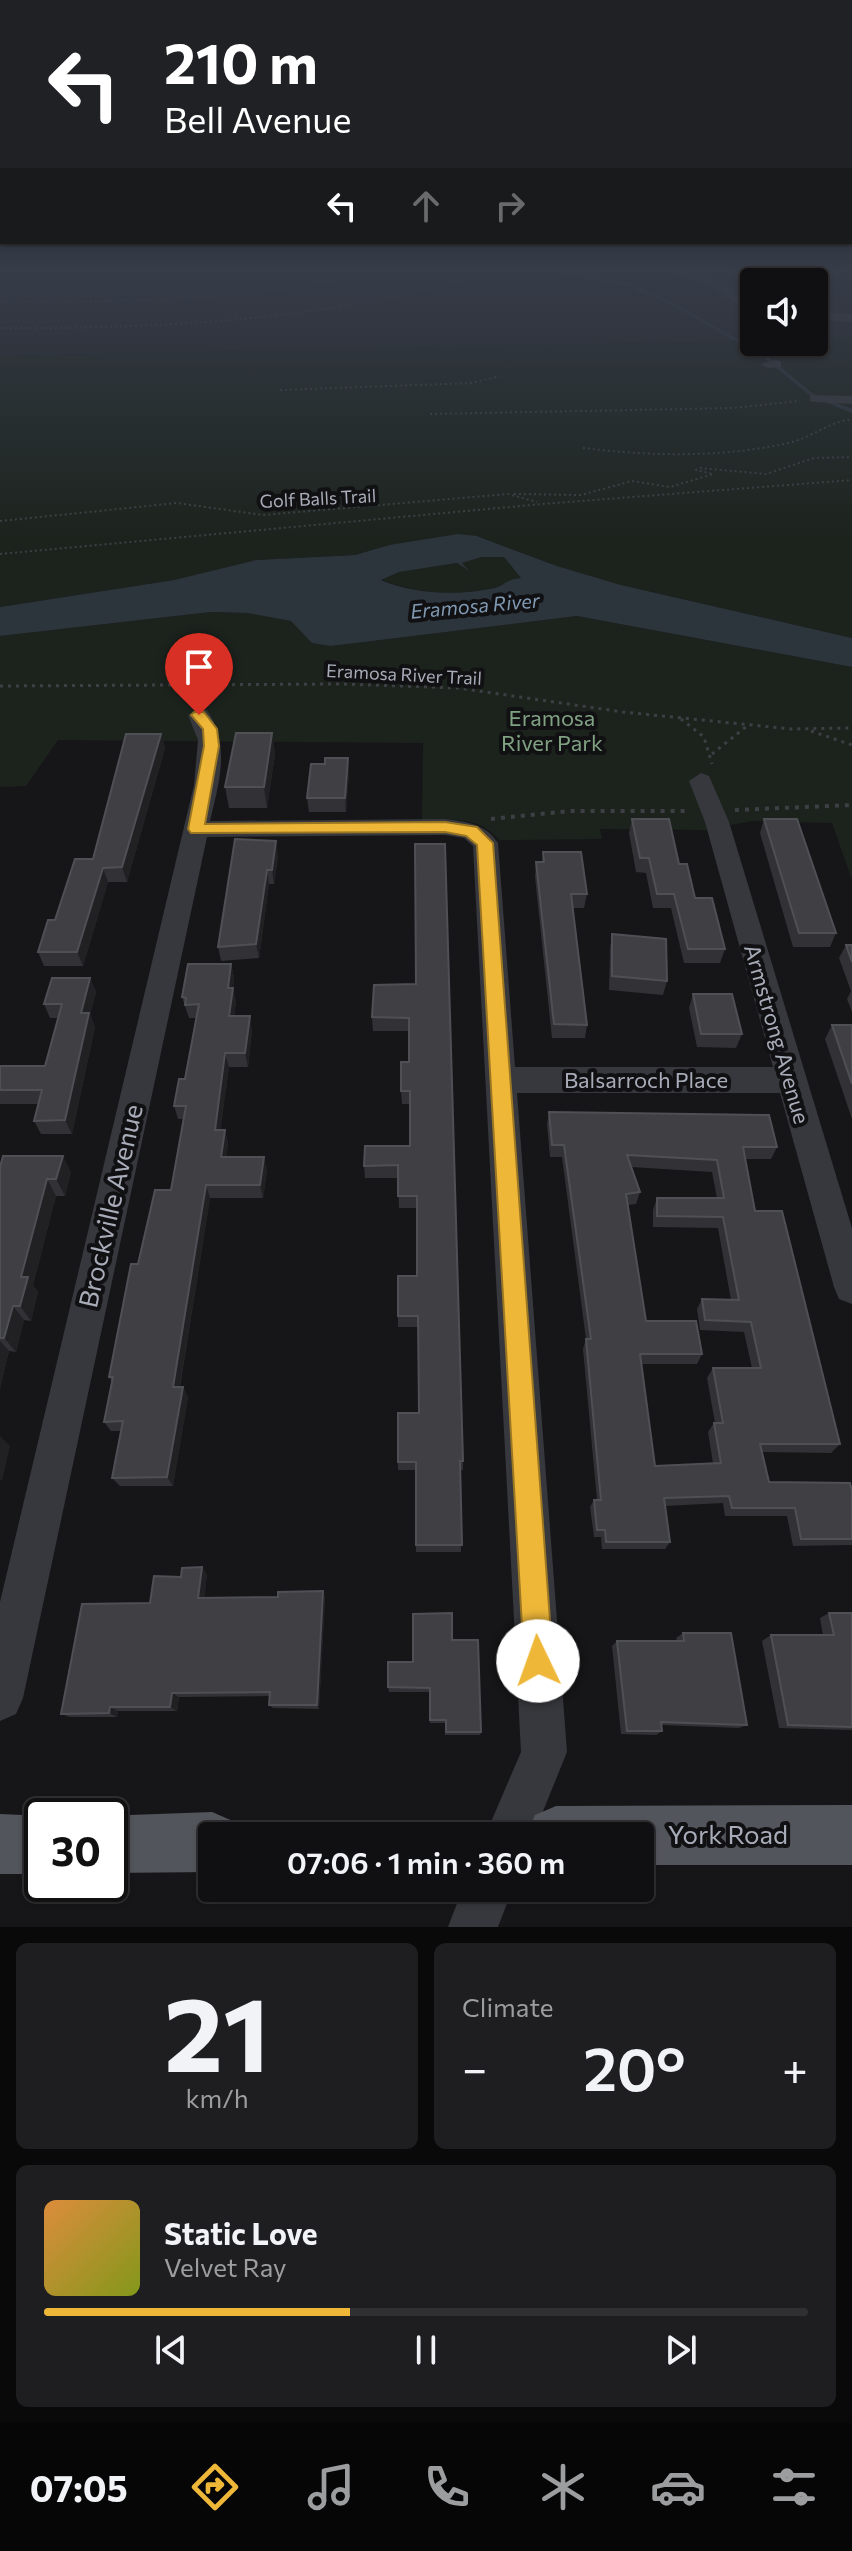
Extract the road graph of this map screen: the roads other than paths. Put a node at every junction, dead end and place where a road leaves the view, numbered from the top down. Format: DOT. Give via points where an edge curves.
graph roads {
  1 [pos="819,398"];
  2 [pos="852,400"];
  3 [pos="199,715"];
  4 [pos="701,781"];
  5 [pos="196,829"];
  6 [pos="502,1080"];
  7 [pos="790,1080"];
  8 [pos="852,1287"];
  9 [pos="0,1698"];
  10 [pos="515,1822"];
  11 [pos="852,1835"];
  12 [pos="654,1836"];
  13 [pos="198,1842"];
  14 [pos="128,1843"];
  15 [pos="0,1844"];
  16 [pos="24,1844"];
  17 [pos="483,1902"];
  18 [pos="473,1927"];
  1 -- 2 [label="street"];
  3 -- 5 [label="street, Brockville Avenue" via="210,729 211,746"];
  4 -- 7 [label="street, Armstrong Avenue"];
  5 -- 6 [label="street" via="471,831 485,843"];
  5 -- 9 [label="street, Brockville Avenue"];
  6 -- 7 [label="street, Balsarroch Place"];
  6 -- 10 [label="street" via="544,1752"];
  7 -- 8 [label="street, Armstrong Avenue"];
  11 -- 12 [label="main road, York Road"];
  13 -- 14 [label="main road"];
  15 -- 16 [label="main road"];
  17 -- 18 [label="street"];
}
